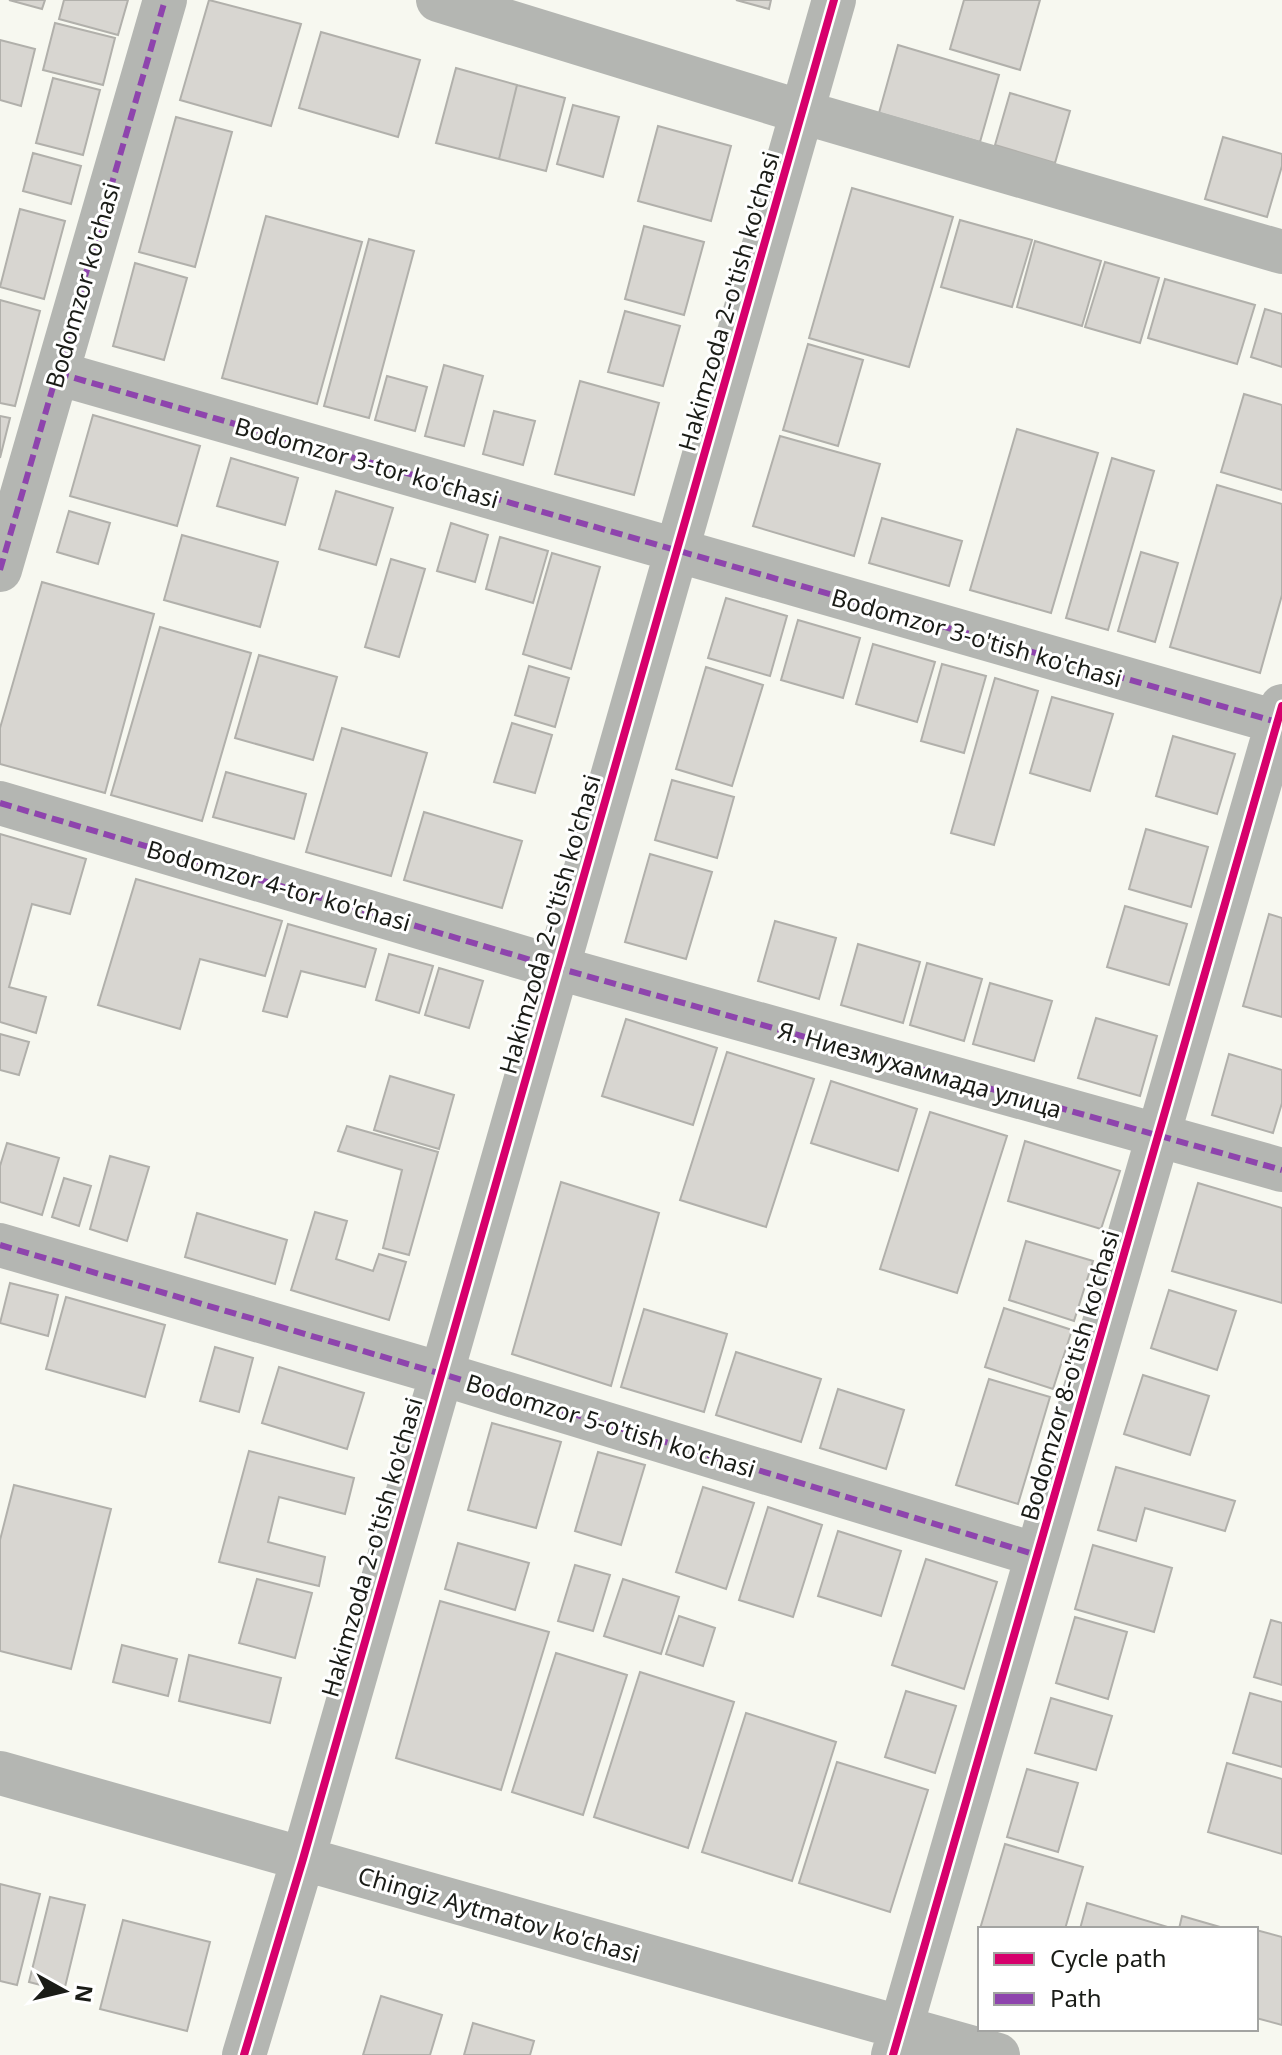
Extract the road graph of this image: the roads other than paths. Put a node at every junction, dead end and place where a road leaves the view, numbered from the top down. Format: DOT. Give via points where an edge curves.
graph roads {
  1 [pos="165,0"];
  2 [pos="438,0"];
  3 [pos="834,0"];
  4 [pos="802,112"];
  5 [pos="1282,252"];
  6 [pos="57,373"];
  7 [pos="677,551"];
  8 [pos="0,570"];
  9 [pos="1280,714"];
  10 [pos="0,803"];
  11 [pos="558,968"];
  12 [pos="1158,1135"];
  13 [pos="1282,1170"];
  14 [pos="0,1245"];
  15 [pos="442,1374"];
  16 [pos="1037,1555"];
  17 [pos="0,1773"];
  18 [pos="303,1859"];
  19 [pos="897,2042"];
  20 [pos="244,2055"];
  21 [pos="998,2055"];
  1 -- 6 [label="street, Bodomzor ko'chasi"];
  2 -- 4 [label="street"];
  3 -- 4 [label="street, Hakimzoda 2-o'tish ko'chasi"];
  4 -- 5 [label="street"];
  4 -- 7 [label="street, Hakimzoda 2-o'tish ko'chasi"];
  6 -- 7 [label="street, Bodomzor 3-tor ko'chasi"];
  6 -- 8 [label="street, Bodomzor ko'chasi"];
  7 -- 9 [label="street, Bodomzor 3-o'tish ko'chasi"];
  7 -- 11 [label="street, Hakimzoda 2-o'tish ko'chasi"];
  9 -- 12 [label="street, Bodomzor 8-o'tish ko'chasi"];
  10 -- 11 [label="street, Bodomzor 4-tor ko'chasi"];
  11 -- 12 [label="street, Я. Ниезмухаммада улица"];
  11 -- 15 [label="street, Hakimzoda 2-o'tish ko'chasi"];
  12 -- 13 [label="street, Я. Ниезмухаммада улица"];
  12 -- 16 [label="street, Bodomzor 8-o'tish ko'chasi"];
  14 -- 15 [label="street, Bodomzor 5-o'tish ko'chasi"];
  15 -- 16 [label="street, Bodomzor 5-o'tish ko'chasi"];
  15 -- 18 [label="street, Hakimzoda 2-o'tish ko'chasi"];
  16 -- 19 [label="street, Bodomzor 8-o'tish ko'chasi"];
  17 -- 18 [label="street, Chingiz Aytmatov ko'chasi"];
  18 -- 19 [label="street, Chingiz Aytmatov ko'chasi"];
  18 -- 20 [label="street, Hakimzoda 2-o'tish ko'chasi"];
  19 -- 21 [label="street, Chingiz Aytmatov ko'chasi"];
}
